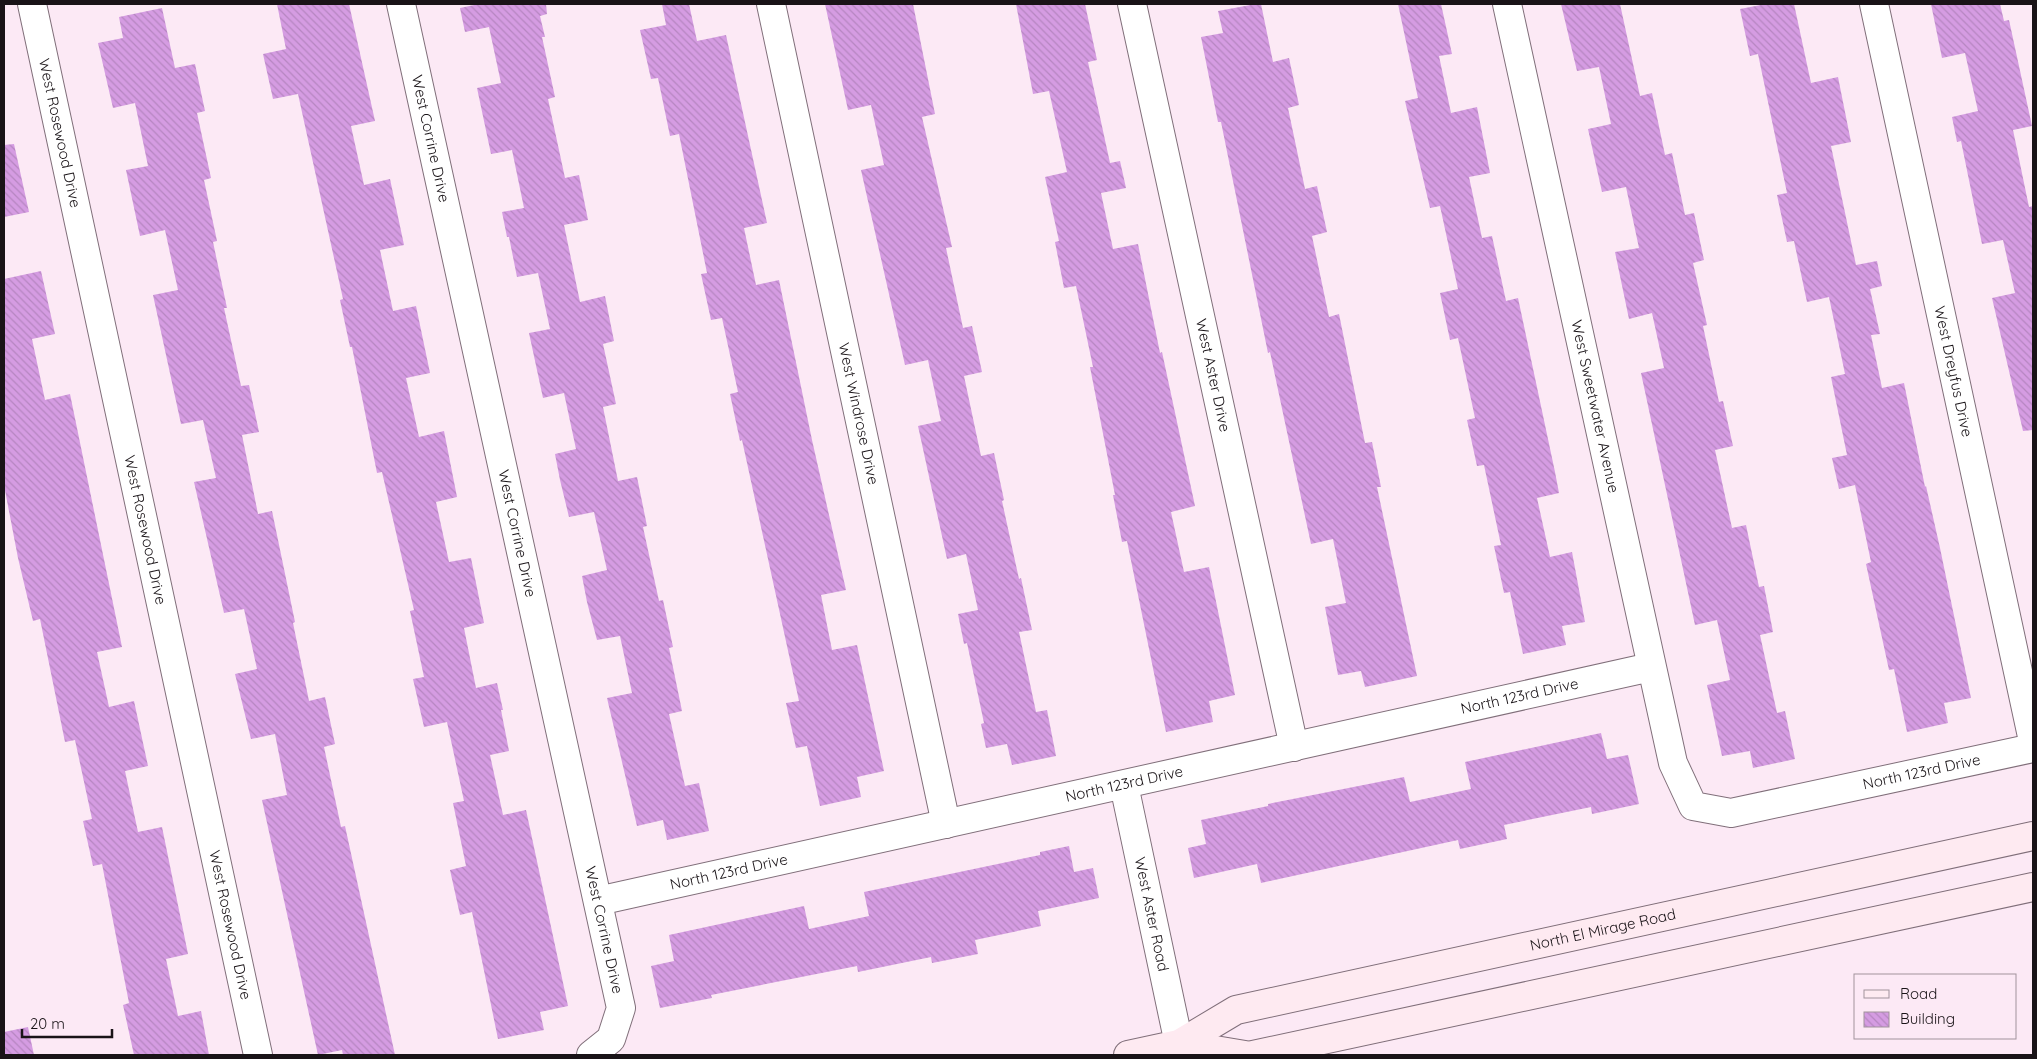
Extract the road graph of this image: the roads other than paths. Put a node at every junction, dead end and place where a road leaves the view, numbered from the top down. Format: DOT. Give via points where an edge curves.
graph roads {
  1 [pos="32,4"];
  2 [pos="401,4"];
  3 [pos="771,4"];
  4 [pos="1132,4"];
  5 [pos="1506,4"];
  6 [pos="1874,4"];
  7 [pos="1651,668"];
  8 [pos="2033,741"];
  9 [pos="1294,747"];
  10 [pos="2033,748"];
  11 [pos="1124,785"];
  12 [pos="1692,806"];
  13 [pos="946,824"];
  14 [pos="2033,836"];
  15 [pos="2033,887"];
  16 [pos="598,901"];
  17 [pos="1179,1044"];
  18 [pos="258,1055"];
  19 [pos="591,1055"];
  20 [pos="1128,1055"];
  21 [pos="1245,1055"];
  22 [pos="1252,1055"];
  1 -- 18 [label="street, West Rosewood Drive"];
  2 -- 16 [label="street, West Corrine Drive"];
  3 -- 13 [label="street, West Windrose Drive"];
  4 -- 9 [label="street, West Aster Drive"];
  5 -- 7 [label="street, West Sweetwater Avenue"];
  6 -- 8 [label="street, West Dreyfus Drive"];
  7 -- 9 [label="street, North 123rd Drive"];
  7 -- 12 [label="street, West Sweetwater Avenue" via="1673,763"];
  9 -- 11 [label="street, North 123rd Drive"];
  10 -- 12 [label="street, North 123rd Drive" via="1731,813"];
  11 -- 13 [label="street, North 123rd Drive"];
  11 -- 17 [label="street, West Aster Road"];
  13 -- 16 [label="street, North 123rd Drive"];
  14 -- 17 [label="main road, North El Mirage Road" via="1236,1010"];
  15 -- 22 [label="main road"];
  16 -- 19 [label="street, West Corrine Drive" via="621,1008 611,1039"];
  17 -- 20 [label="main road, North El Mirage Road"];
  17 -- 21 [label="main road, North El Mirage Road"];
}
